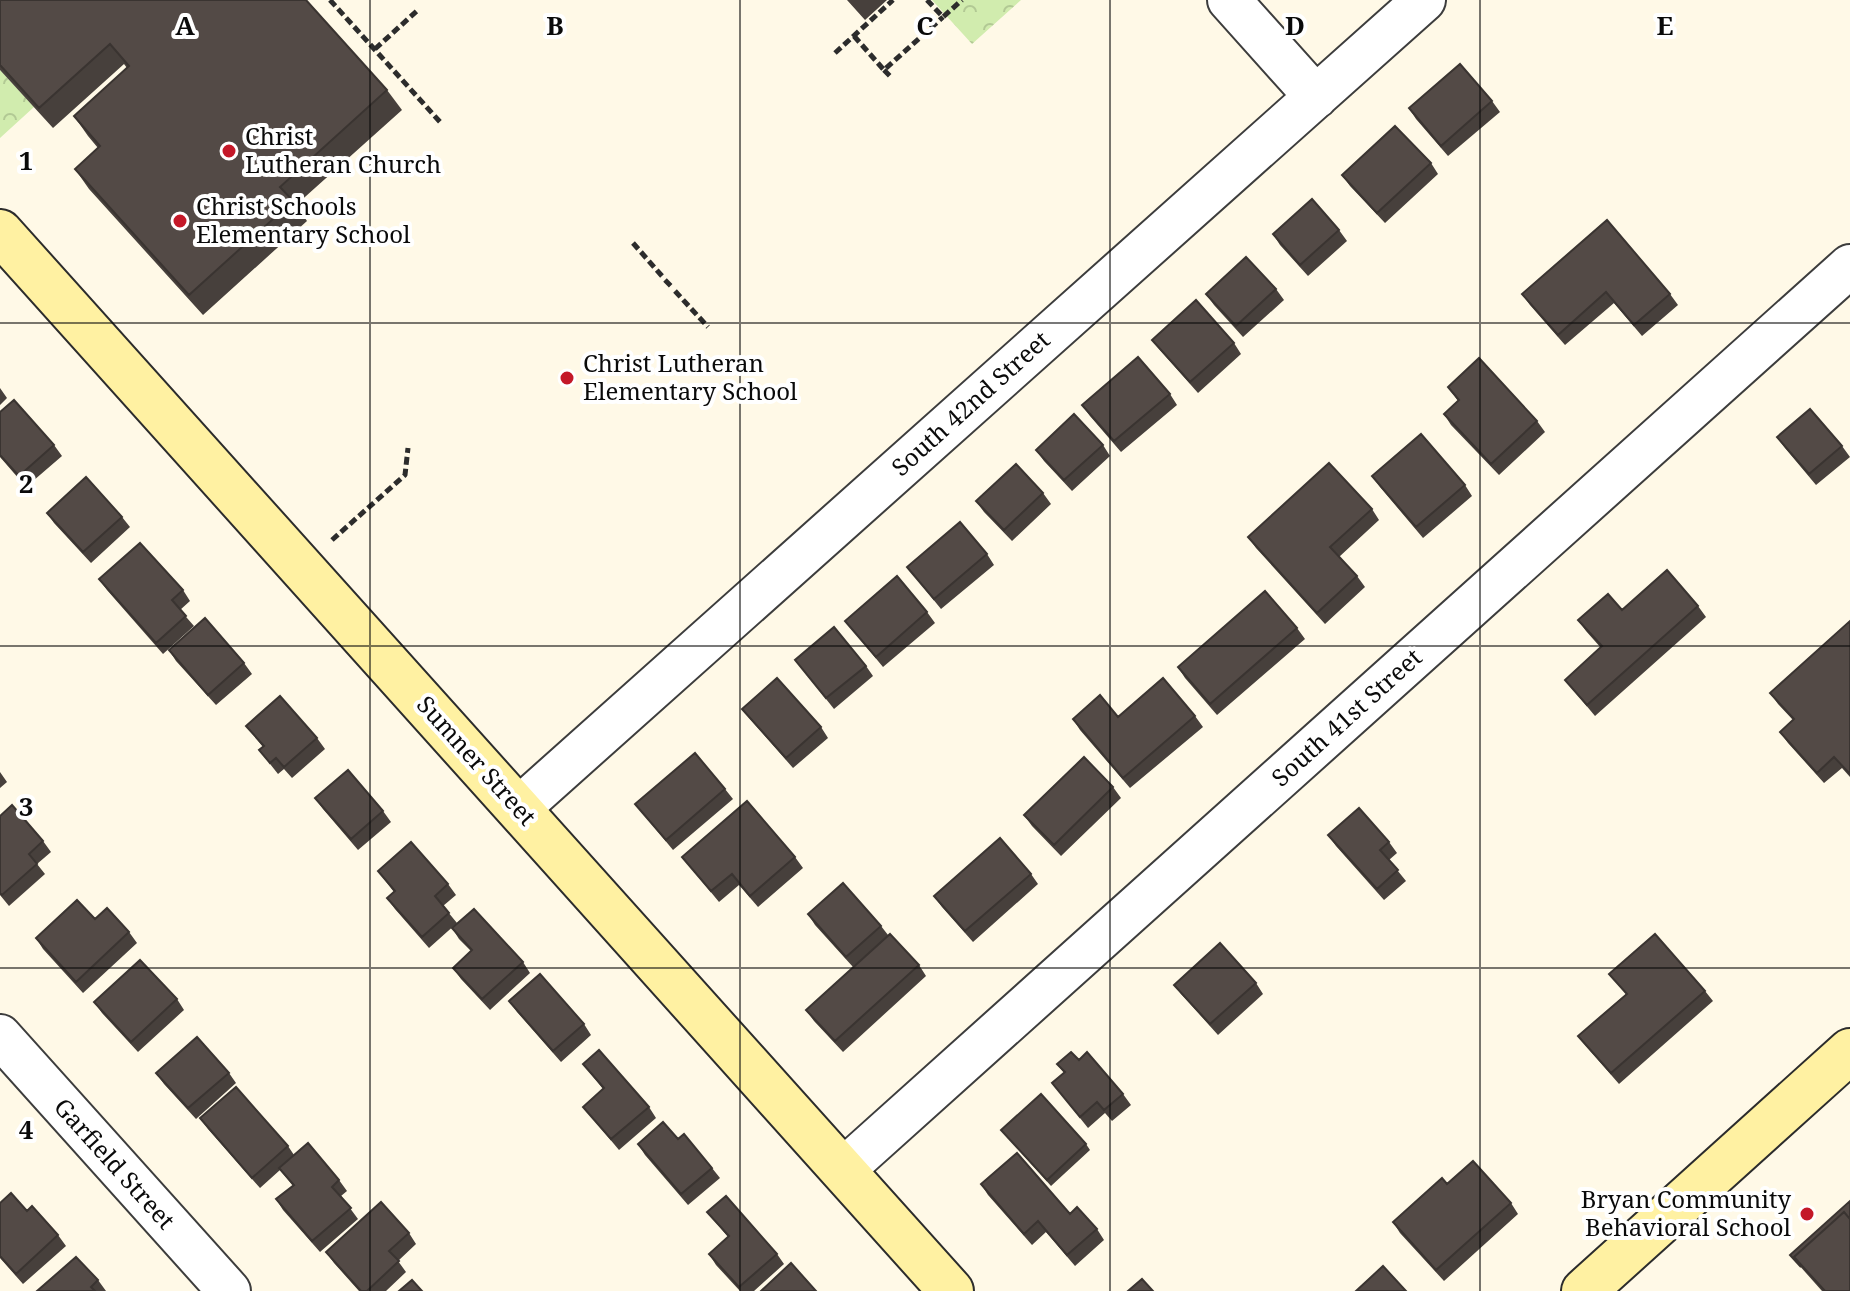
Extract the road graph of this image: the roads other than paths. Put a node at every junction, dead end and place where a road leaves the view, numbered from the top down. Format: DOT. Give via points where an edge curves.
graph roads {
  1 [pos="1229,0"];
  2 [pos="1424,0"];
  3 [pos="1316,97"];
  4 [pos="0,232"];
  5 [pos="1850,266"];
  6 [pos="519,808"];
  7 [pos="0,1036"];
  8 [pos="1850,1051"];
  9 [pos="843,1170"];
  10 [pos="229,1291"];
  11 [pos="951,1291"];
  12 [pos="1584,1291"];
  1 -- 3 [label="street"];
  2 -- 3 [label="street, South 42nd Street"];
  3 -- 6 [label="street, South 42nd Street"];
  4 -- 6 [label="street, Sumner Street"];
  5 -- 9 [label="street, South 41st Street"];
  6 -- 9 [label="street, Sumner Street"];
  7 -- 10 [label="street, Garfield Street"];
  8 -- 12 [label="street"];
  9 -- 11 [label="street, Sumner Street"];
}
